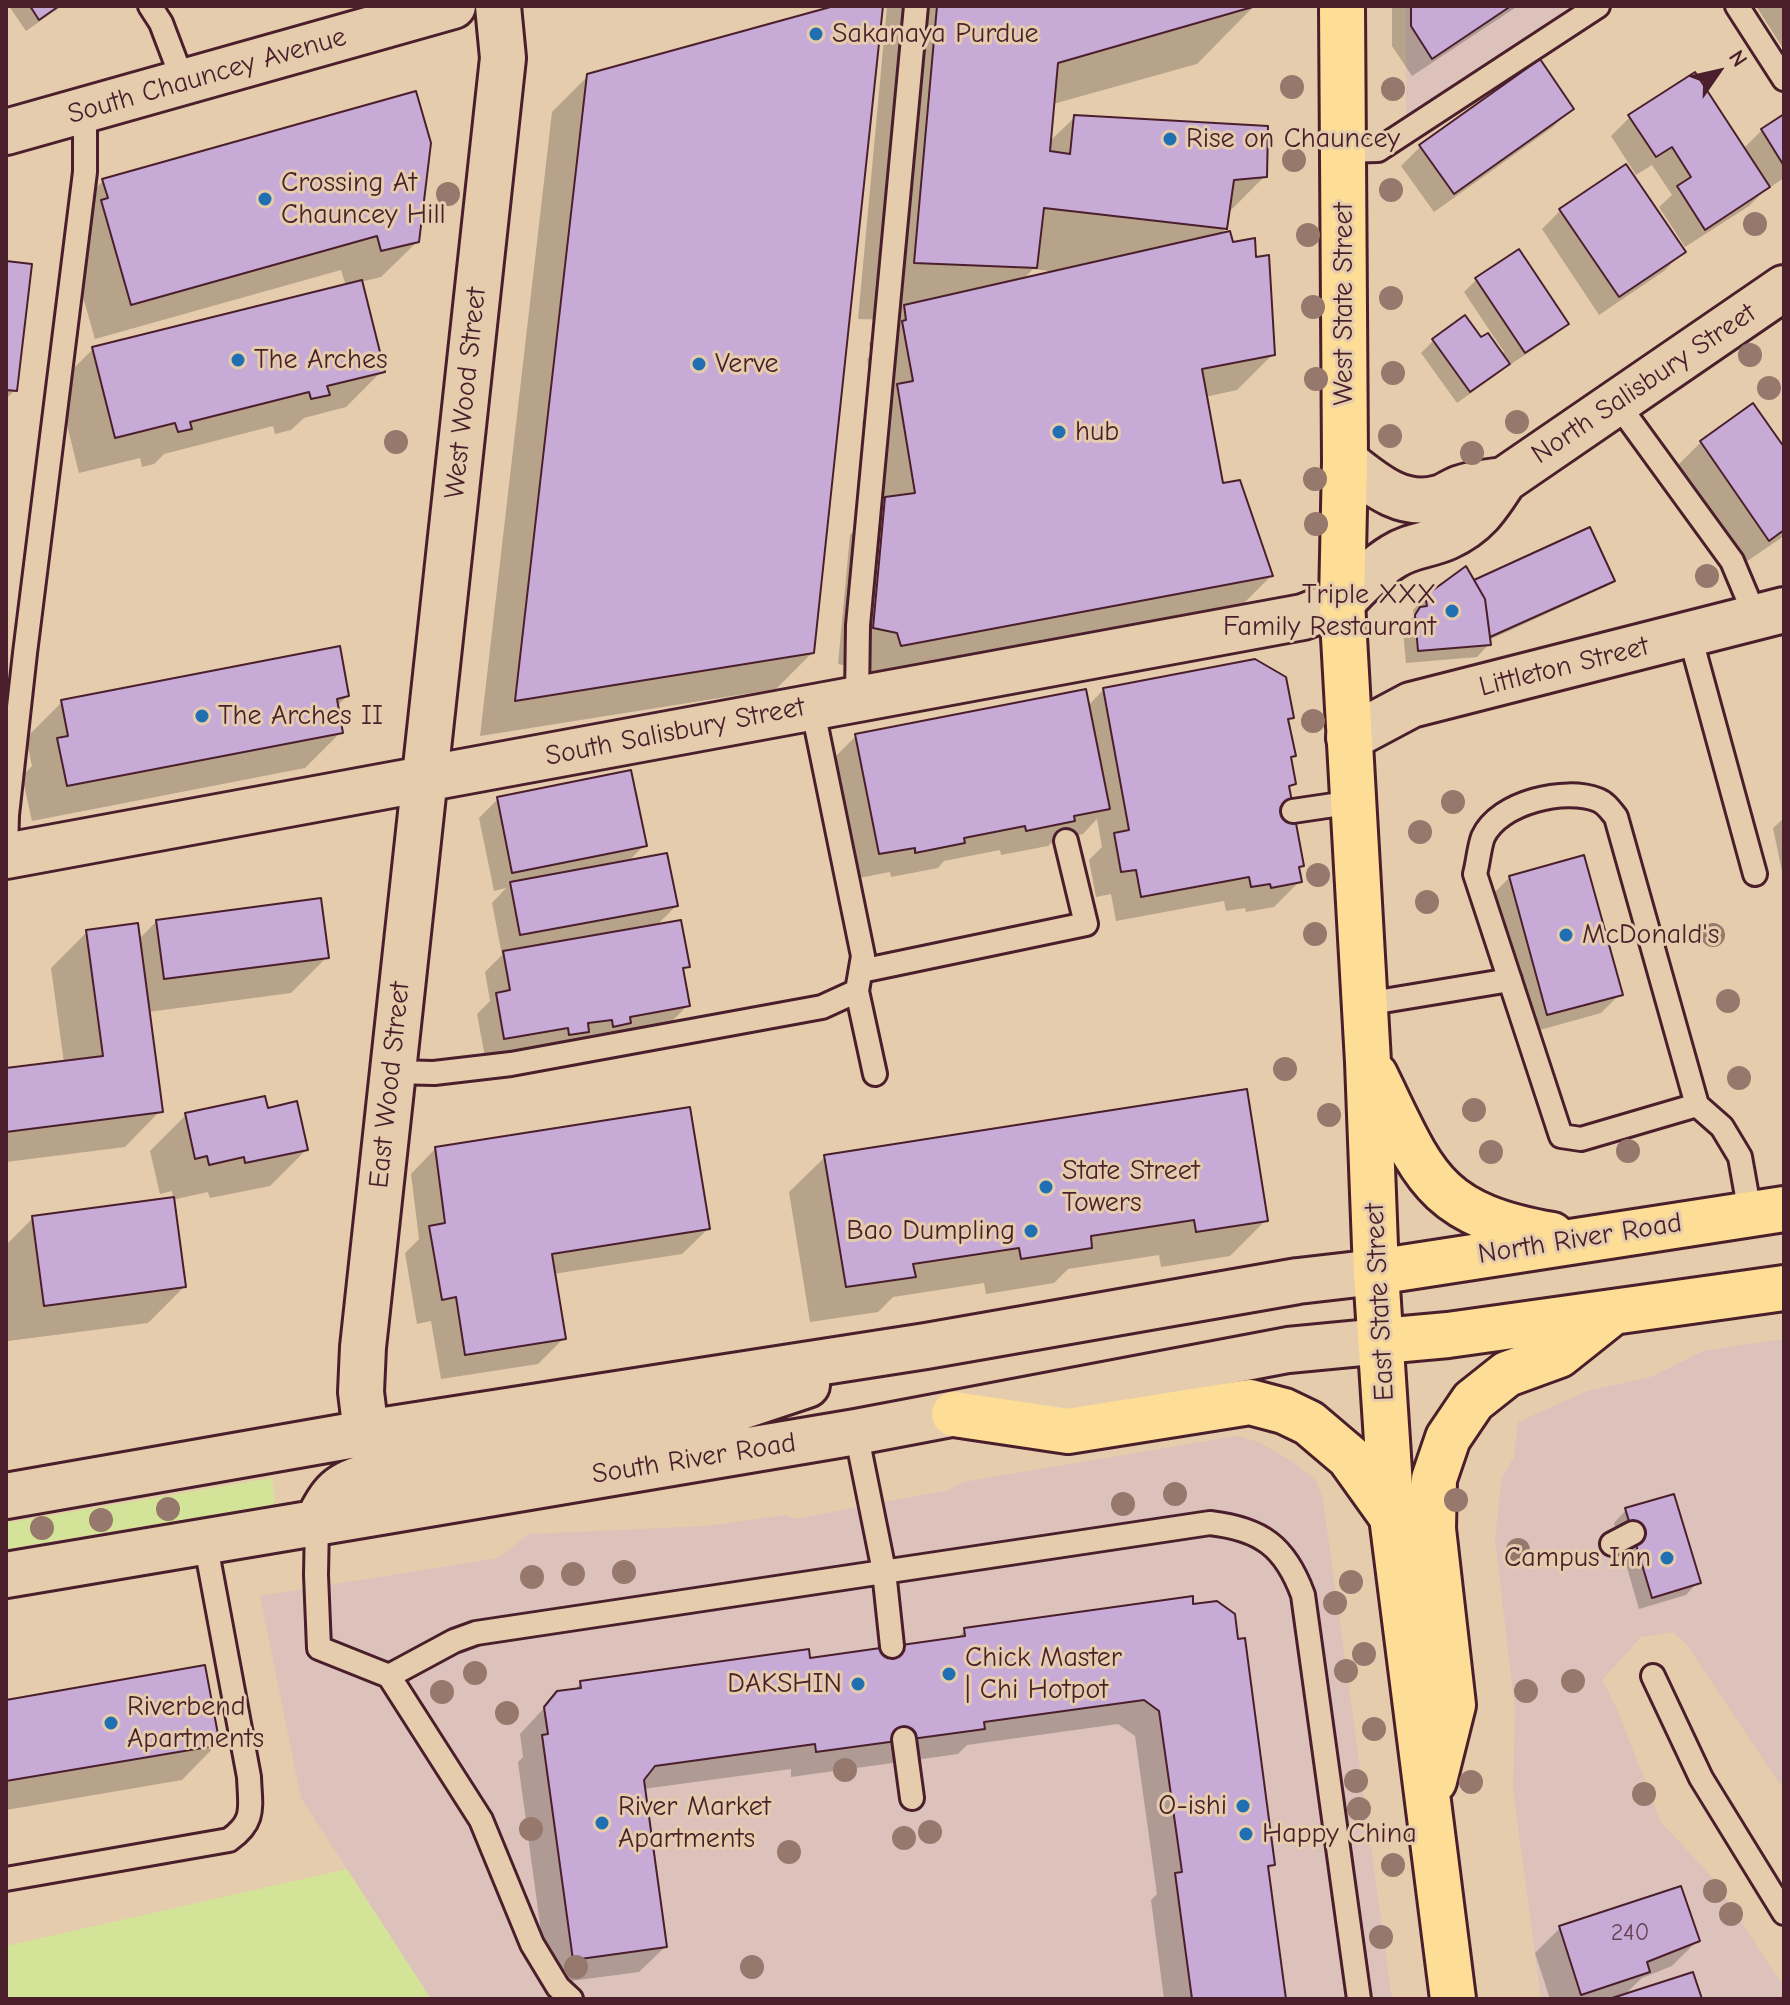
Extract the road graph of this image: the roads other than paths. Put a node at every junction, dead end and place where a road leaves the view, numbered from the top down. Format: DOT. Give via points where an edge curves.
graph roads {
  1 [pos="150,6"];
  2 [pos="453,6"];
  3 [pos="498,6"];
  4 [pos="916,6"];
  5 [pos="1342,6"];
  6 [pos="1598,6"];
  7 [pos="1737,6"];
  8 [pos="1784,79"];
  9 [pos="183,81"];
  10 [pos="85,111"];
  11 [pos="6,132"];
  12 [pos="1343,151"];
  13 [pos="1784,288"];
  14 [pos="1617,403"];
  15 [pos="1345,461"];
  16 [pos="1504,480"];
  17 [pos="1342,602"];
  18 [pos="1770,614"];
  19 [pos="1690,636"];
  20 [pos="857,698"];
  21 [pos="812,706"];
  22 [pos="1349,738"];
  23 [pos="424,779"];
  24 [pos="1354,802"];
  25 [pos="1293,811"];
  26 [pos="1066,841"];
  27 [pos="6,854"];
  28 [pos="1755,874"];
  29 [pos="1510,980"];
  30 [pos="859,981"];
  31 [pos="1365,1004"];
  32 [pos="1368,1062"];
  33 [pos="392,1072"];
  34 [pos="875,1074"];
  35 [pos="1697,1105"];
  36 [pos="1767,1211"];
  37 [pos="1578,1239"];
  38 [pos="1376,1272"];
  39 [pos="1784,1288"];
  40 [pos="1613,1312"];
  41 [pos="1382,1341"];
  42 [pos="926,1346"];
  43 [pos="364,1412"];
  44 [pos="954,1414"];
  45 [pos="856,1432"];
  46 [pos="6,1496"];
  47 [pos="1392,1517"];
  48 [pos="317,1522"];
  49 [pos="1633,1533"];
  50 [pos="205,1541"];
  51 [pos="1612,1544"];
  52 [pos="884,1571"];
  53 [pos="6,1575"];
  54 [pos="892,1646"];
  55 [pos="389,1676"];
  56 [pos="1653,1676"];
  57 [pos="904,1739"];
  58 [pos="912,1798"];
  59 [pos="1428,1807"];
  60 [pos="6,1879"];
  61 [pos="1784,1913"];
  62 [pos="571,1999"];
  63 [pos="1359,1999"];
  64 [pos="1453,1999"];
  1 -- 9 [label="lane"];
  2 -- 9 [label="street, South Chauncey Avenue"];
  3 -- 23 [label="street, West Wood Street" via="503,58"];
  4 -- 20 [label="lane" via="858,625"];
  5 -- 12 [label="main road, West State Street"];
  6 -- 12 [label="lane" via="1378,150"];
  7 -- 8 [label="lane"];
  9 -- 10 [label="street, South Chauncey Avenue"];
  10 -- 11 [label="street, South Chauncey Avenue"];
  10 -- 27 [label="lane" via="85,172 25,653"];
  12 -- 15 [label="main road, West State Street"];
  13 -- 14 [label="street, North Salisbury Street"];
  14 -- 16 [label="street, North Salisbury Street"];
  14 -- 18 [label="lane"];
  15 -- 16 [label="street, North Salisbury Street" via="1378,487 1418,501"];
  15 -- 17 [label="main road, West State Street"];
  16 -- 17 [label="street, North Salisbury Street" via="1479,517 1446,537 1396,554"];
  17 -- 20 [label="street, South Salisbury Street" via="1303,617"];
  17 -- 22 [label="main road, East State Street"];
  18 -- 19 [label="street, Littleton Street"];
  19 -- 22 [label="street, Littleton Street" via="1411,705"];
  19 -- 28 [label="lane"];
  20 -- 21 [label="street, South Salisbury Street"];
  21 -- 23 [label="street, South Salisbury Street"];
  21 -- 30 [label="lane" via="863,956"];
  22 -- 24 [label="main road, East State Street"];
  23 -- 27 [label="street, South Salisbury Street"];
  23 -- 33 [label="street, East Wood Street"];
  24 -- 25 [label="lane"];
  24 -- 31 [label="main road, East State Street"];
  26 -- 30 [label="lane" via="1086,924"];
  29 -- 31 [label="lane"];
  29 -- 35 [label="lane" via="1561,1136 1581,1139"];
  29 -- 35 [label="lane" via="1475,874 1483,837 1500,815 1527,803 1572,794 1602,801 1616,817"];
  30 -- 33 [label="lane" via="822,1007 511,1064"];
  30 -- 34 [label="lane"];
  31 -- 32 [label="main road, East State Street"];
  32 -- 37 [label="main road" via="1425,1173 1446,1195 1472,1213 1512,1228"];
  32 -- 38 [label="main road, East State Street"];
  33 -- 43 [label="street, East Wood Street" via="363,1347"];
  35 -- 36 [label="lane" via="1722,1127"];
  36 -- 37 [label="main road, North River Road"];
  37 -- 38 [label="main road, North River Road"];
  38 -- 41 [label="main road, East State Street"];
  38 -- 42 [label="street"];
  39 -- 40 [label="main road"];
  40 -- 41 [label="main road"];
  40 -- 59 [label="main road" via="1559,1355 1507,1374 1473,1401 1448,1438 1434,1479 1433,1529 1453,1705"];
  41 -- 44 [label="street, South River Road" via="1288,1350"];
  41 -- 47 [label="main road, East State Street"];
  42 -- 43 [label="street"];
  42 -- 48 [label="street" via="741,1407 371,1475 332,1493"];
  43 -- 46 [label="street"];
  44 -- 45 [label="street, South River Road"];
  44 -- 47 [label="main road" via="1068,1431 1250,1402 1309,1423 1349,1457"];
  45 -- 48 [label="street, South River Road"];
  45 -- 52 [label="lane"];
  47 -- 59 [label="main road, East State Street"];
  48 -- 50 [label="street, South River Road"];
  48 -- 55 [label="lane" via="319,1648"];
  49 -- 51 [label="lane"];
  50 -- 53 [label="street, South River Road"];
  50 -- 60 [label="lane" via="249,1777 251,1815 243,1830 229,1840"];
  52 -- 54 [label="lane"];
  52 -- 55 [label="lane" via="476,1633"];
  52 -- 63 [label="lane" via="1210,1523 1233,1526 1274,1546 1295,1573 1303,1595"];
  55 -- 62 [label="lane" via="481,1820 532,1944"];
  56 -- 61 [label="lane" via="1701,1778"];
  57 -- 58 [label="lane"];
  59 -- 64 [label="main road, East State Street"];
}
